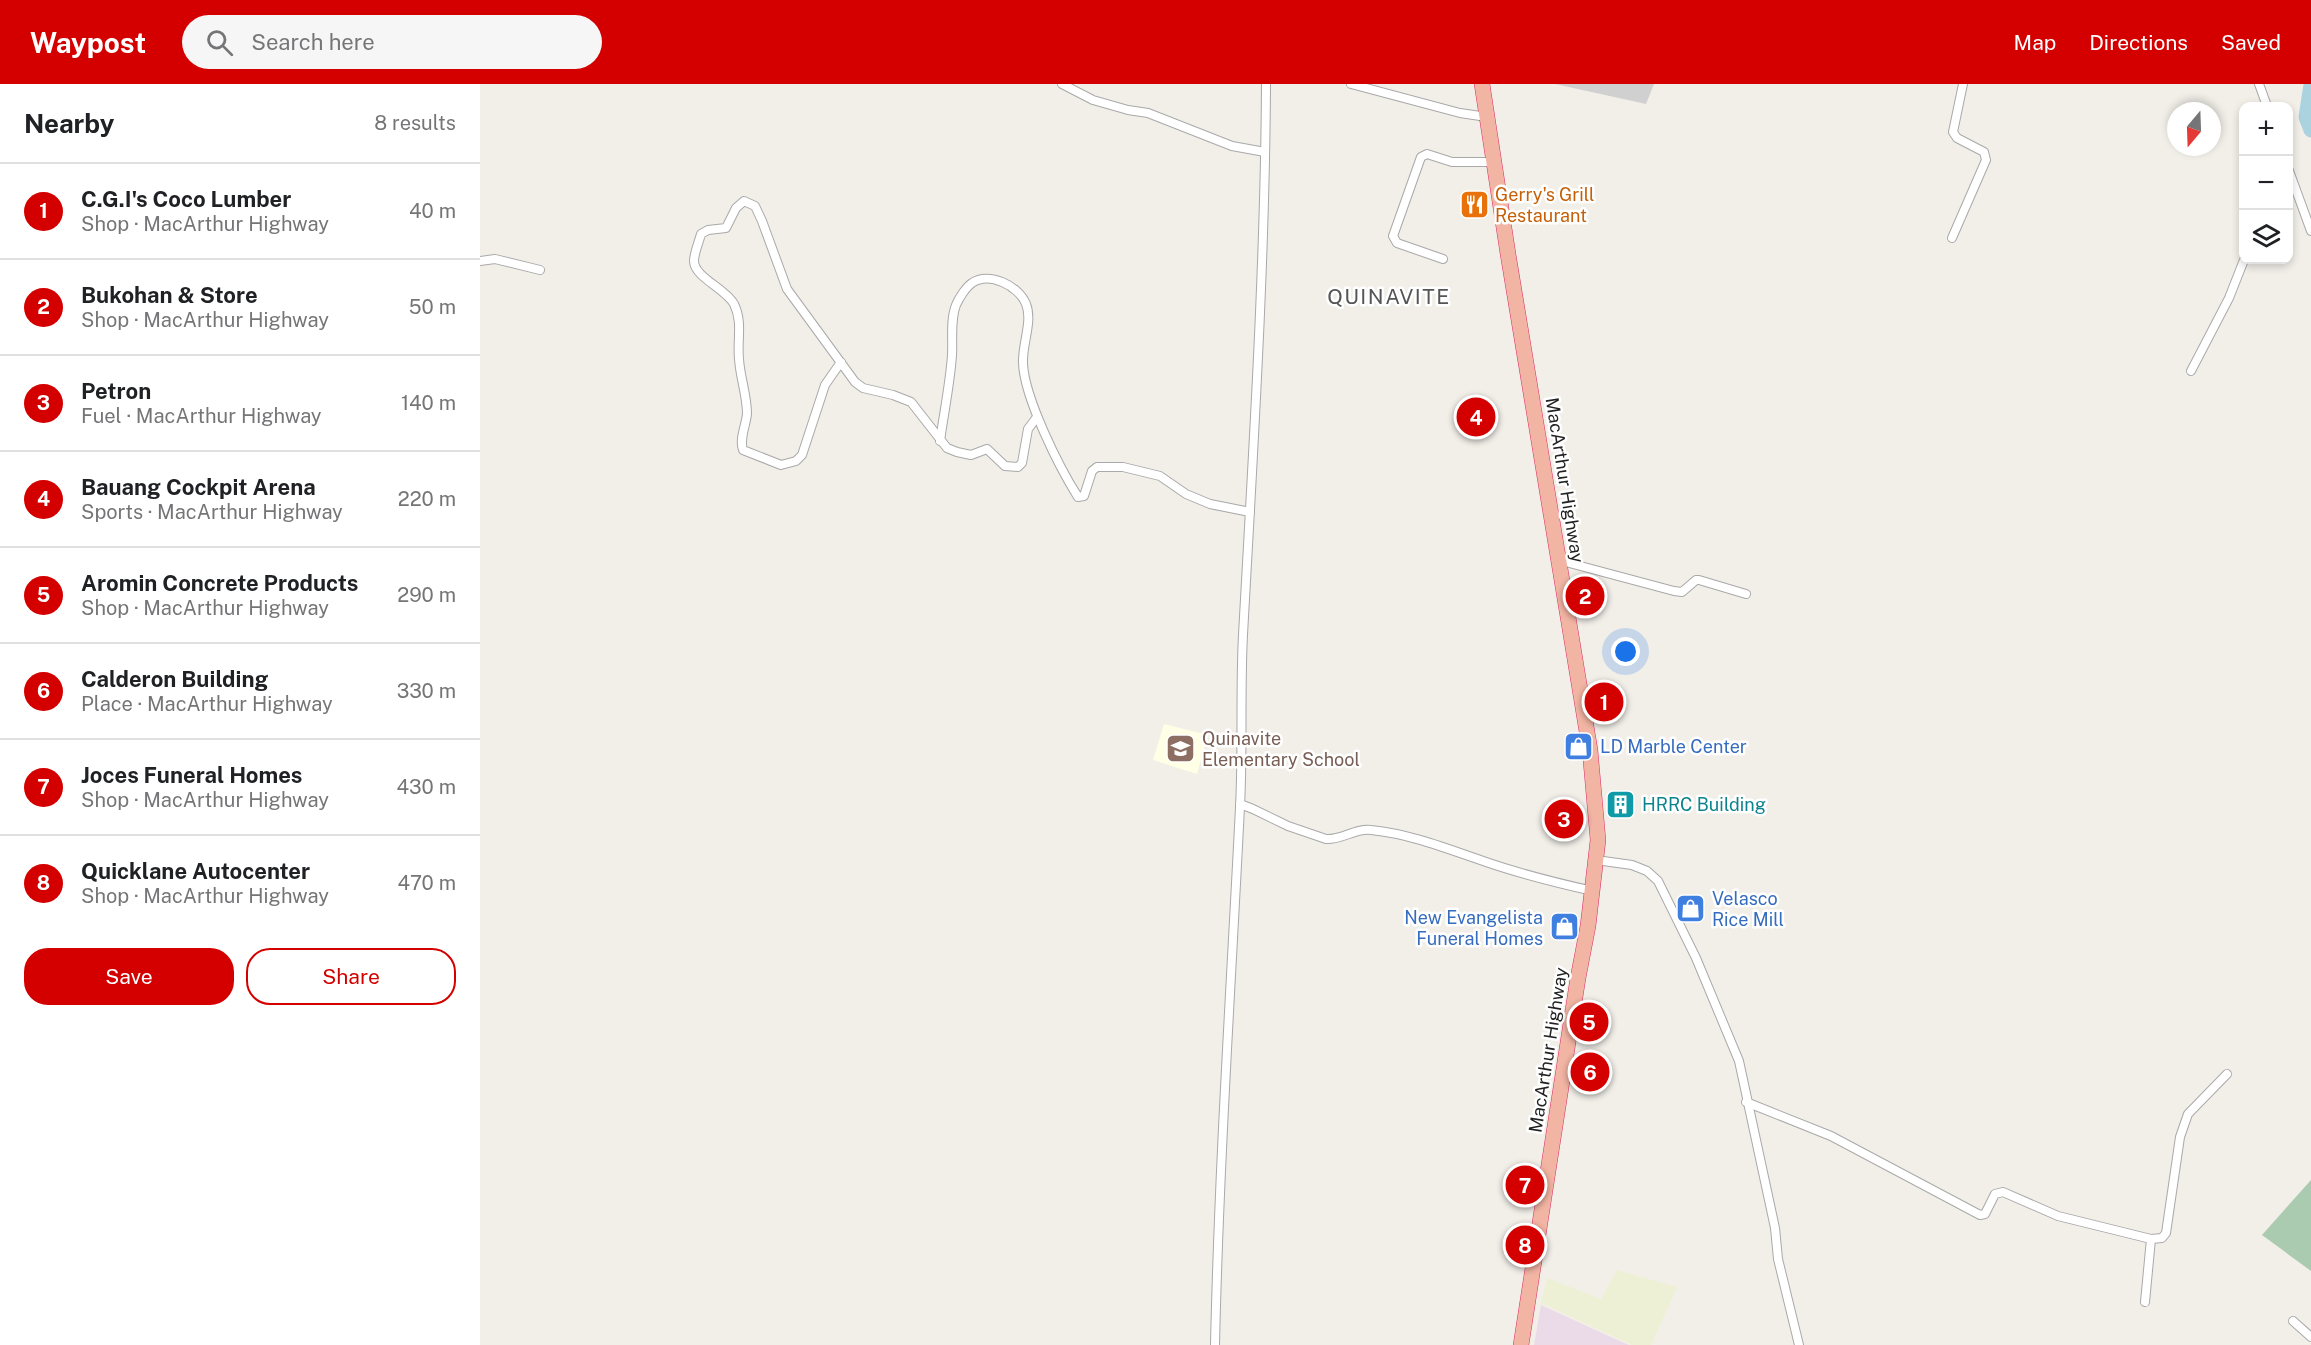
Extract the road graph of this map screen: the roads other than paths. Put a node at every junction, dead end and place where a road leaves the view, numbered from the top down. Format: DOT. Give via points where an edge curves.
graph roads {
  1 [pos="1062,84"];
  2 [pos="1266,84"];
  3 [pos="1351,84"];
  4 [pos="1482,84"];
  5 [pos="1963,84"];
  6 [pos="2259,84"];
  7 [pos="2266,102"];
  8 [pos="1486,117"];
  9 [pos="1265,152"];
  10 [pos="1494,162"];
  11 [pos="2293,179"];
  12 [pos="2311,231"];
  13 [pos="1952,238"];
  14 [pos="1443,259"];
  15 [pos="480,261"];
  16 [pos="2242,264"];
  17 [pos="540,270"];
  18 [pos="841,362"];
  19 [pos="2191,370"];
  20 [pos="1037,417"];
  21 [pos="940,441"];
  22 [pos="1250,512"];
  23 [pos="1558,560"];
  24 [pos="1746,594"];
  25 [pos="1240,804"];
  26 [pos="1596,860"];
  27 [pos="1593,891"];
  28 [pos="2227,1074"];
  29 [pos="1746,1102"];
  30 [pos="2151,1239"];
  31 [pos="2145,1302"];
  32 [pos="2293,1321"];
  33 [pos="2311,1337"];
  34 [pos="1215,1345"];
  35 [pos="1521,1345"];
  36 [pos="1799,1345"];
  1 -- 9 [label="street" via="1093,100 1155,116 1232,146"];
  2 -- 9 [label="street"];
  3 -- 8 [label="street"];
  4 -- 8 [label="highway, MacArthur Highway"];
  5 -- 13 [label="street" via="1954,135 1984,152 1986,160"];
  6 -- 7 [label="street"];
  8 -- 10 [label="highway, MacArthur Highway"];
  9 -- 22 [label="street"];
  10 -- 14 [label="street" via="1452,162 1427,154 1421,157 1393,236 1397,243"];
  10 -- 23 [label="highway, MacArthur Highway"];
  11 -- 12 [label="street"];
  15 -- 17 [label="street" via="495,259"];
  16 -- 19 [label="street"];
  18 -- 18 [label="street" via="825,385 802,455 781,465 743,450 746,393 738,356 741,329 735,305 726,293 698,273 694,261 701,234 726,228 739,202 755,206 787,289"];
  18 -- 21 [label="street" via="863,388 911,402"];
  20 -- 21 [label="street" via="1028,429 1018,467 1005,466 987,449 964,454"];
  20 -- 21 [label="street" via="1023,370 1026,304 1010,286 996,279 982,279 962,295 953,315 952,356"];
  20 -- 22 [label="street" via="1080,498 1097,467 1123,467 1160,476 1186,494 1210,504"];
  22 -- 25 [label="street"];
  23 -- 24 [label="street" via="1674,591 1682,592 1699,580"];
  23 -- 26 [label="highway, MacArthur Highway" via="1590,750 1598,829"];
  25 -- 27 [label="street" via="1326,839 1369,829 1418,838 1517,872"];
  25 -- 34 [label="street"];
  26 -- 27 [label="highway, MacArthur Highway"];
  26 -- 29 [label="street" via="1632,865 1658,881 1696,958 1739,1061"];
  27 -- 35 [label="highway, MacArthur Highway"];
  28 -- 30 [label="street" via="2188,1114 2180,1137 2167,1229 2162,1238"];
  29 -- 30 [label="street" via="1832,1136 1980,1215 1995,1194 2003,1192 2058,1216"];
  29 -- 36 [label="street"];
  30 -- 31 [label="street"];
  32 -- 33 [label="street"];
}
